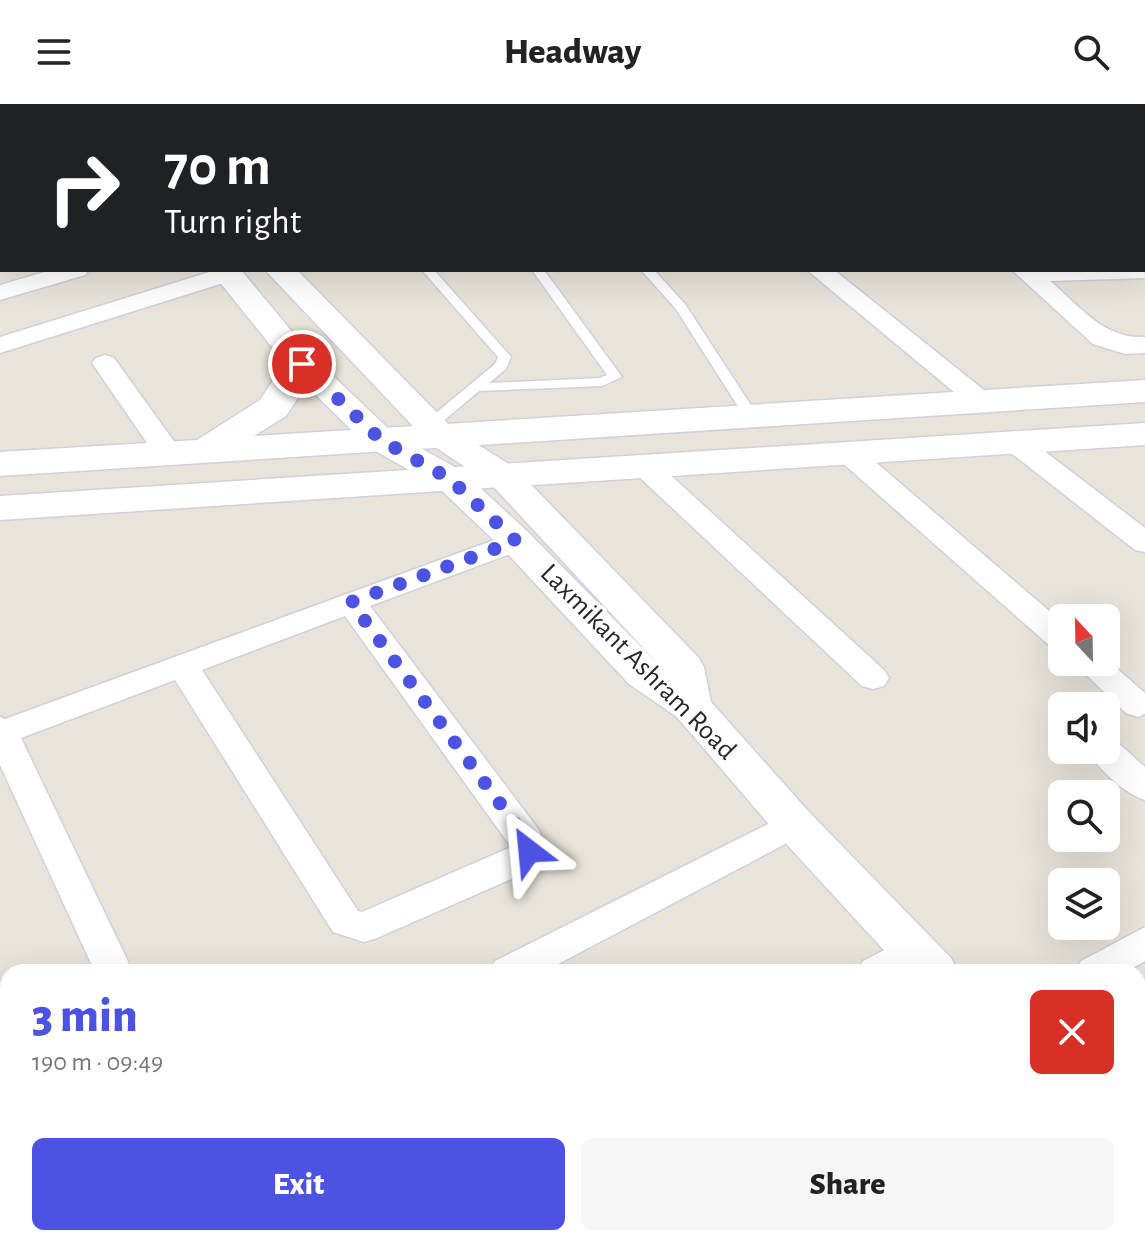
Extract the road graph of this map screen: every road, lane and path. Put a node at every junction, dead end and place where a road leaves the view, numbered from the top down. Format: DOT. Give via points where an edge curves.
graph roads {
  1 [pos="70,272"];
  2 [pos="226,272"];
  3 [pos="282,272"];
  4 [pos="430,272"];
  5 [pos="539,272"];
  6 [pos="649,272"];
  7 [pos="832,272"];
  8 [pos="1026,272"];
  9 [pos="0,293"];
  10 [pos="0,345"];
  11 [pos="1138,351"];
  12 [pos="105,363"];
  13 [pos="302,364"];
  14 [pos="476,387"];
  15 [pos="1145,391"];
  16 [pos="981,401"];
  17 [pos="751,416"];
  18 [pos="436,431"];
  19 [pos="1145,434"];
  20 [pos="381,440"];
  21 [pos="1016,443"];
  22 [pos="205,451"];
  23 [pos="168,453"];
  24 [pos="848,453"];
  25 [pos="0,464"];
  26 [pos="645,467"];
  27 [pos="503,476"];
  28 [pos="450,479"];
  29 [pos="0,508"];
  30 [pos="516,541"];
  31 [pos="1145,543"];
  32 [pos="351,602"];
  33 [pos="1048,627"];
  34 [pos="182,665"];
  35 [pos="1105,676"];
  36 [pos="873,678"];
  37 [pos="1138,705"];
  38 [pos="691,707"];
  39 [pos="1,732"];
  40 [pos="1120,764"];
  41 [pos="1145,787"];
  42 [pos="794,824"];
  43 [pos="1141,951"];
  44 [pos="110,964"];
  45 [pos="523,964"];
  46 [pos="907,964"];
  47 [pos="1112,964"];
  1 -- 9 [label="street"];
  2 -- 10 [label="street"];
  2 -- 13 [label="street, Laxmikant Ashram Road"];
  3 -- 18 [label="street"];
  4 -- 14 [label="lane" via="505,357"];
  5 -- 14 [label="lane" via="615,377 602,382"];
  6 -- 17 [label="lane" via="681,307"];
  7 -- 16 [label="street"];
  8 -- 11 [label="street" via="1102,339"];
  12 -- 23 [label="street"];
  13 -- 20 [label="street, Laxmikant Ashram Road"];
  13 -- 22 [label="main road" via="273,408"];
  14 -- 18 [label="lane"];
  15 -- 16 [label="main road"];
  16 -- 17 [label="main road"];
  17 -- 18 [label="main road"];
  18 -- 20 [label="main road"];
  18 -- 27 [label="street"];
  19 -- 21 [label="main road"];
  20 -- 22 [label="main road"];
  20 -- 28 [label="street, Laxmikant Ashram Road"];
  21 -- 24 [label="main road"];
  21 -- 31 [label="street"];
  22 -- 23 [label="main road"];
  23 -- 25 [label="main road"];
  24 -- 26 [label="main road"];
  24 -- 33 [label="street"];
  26 -- 27 [label="main road"];
  26 -- 36 [label="street"];
  27 -- 28 [label="main road"];
  27 -- 38 [label="street" via="684,667"];
  28 -- 29 [label="main road"];
  28 -- 30 [label="street, Laxmikant Ashram Road"];
  30 -- 32 [label="street"];
  30 -- 38 [label="street, Laxmikant Ashram Road" via="643,674"];
  32 -- 34 [label="street"];
  32 -- 34 [label="street" via="527,840 529,851 364,927 346,922"];
  34 -- 39 [label="street"];
  35 -- 37 [label="street"];
  38 -- 42 [label="street, Laxmikant Ashram Road"];
  39 -- 44 [label="street"];
  40 -- 41 [label="street"];
  42 -- 45 [label="street"];
  42 -- 46 [label="street, Laxmikant Ashram Road"];
  43 -- 47 [label="street"];
}
